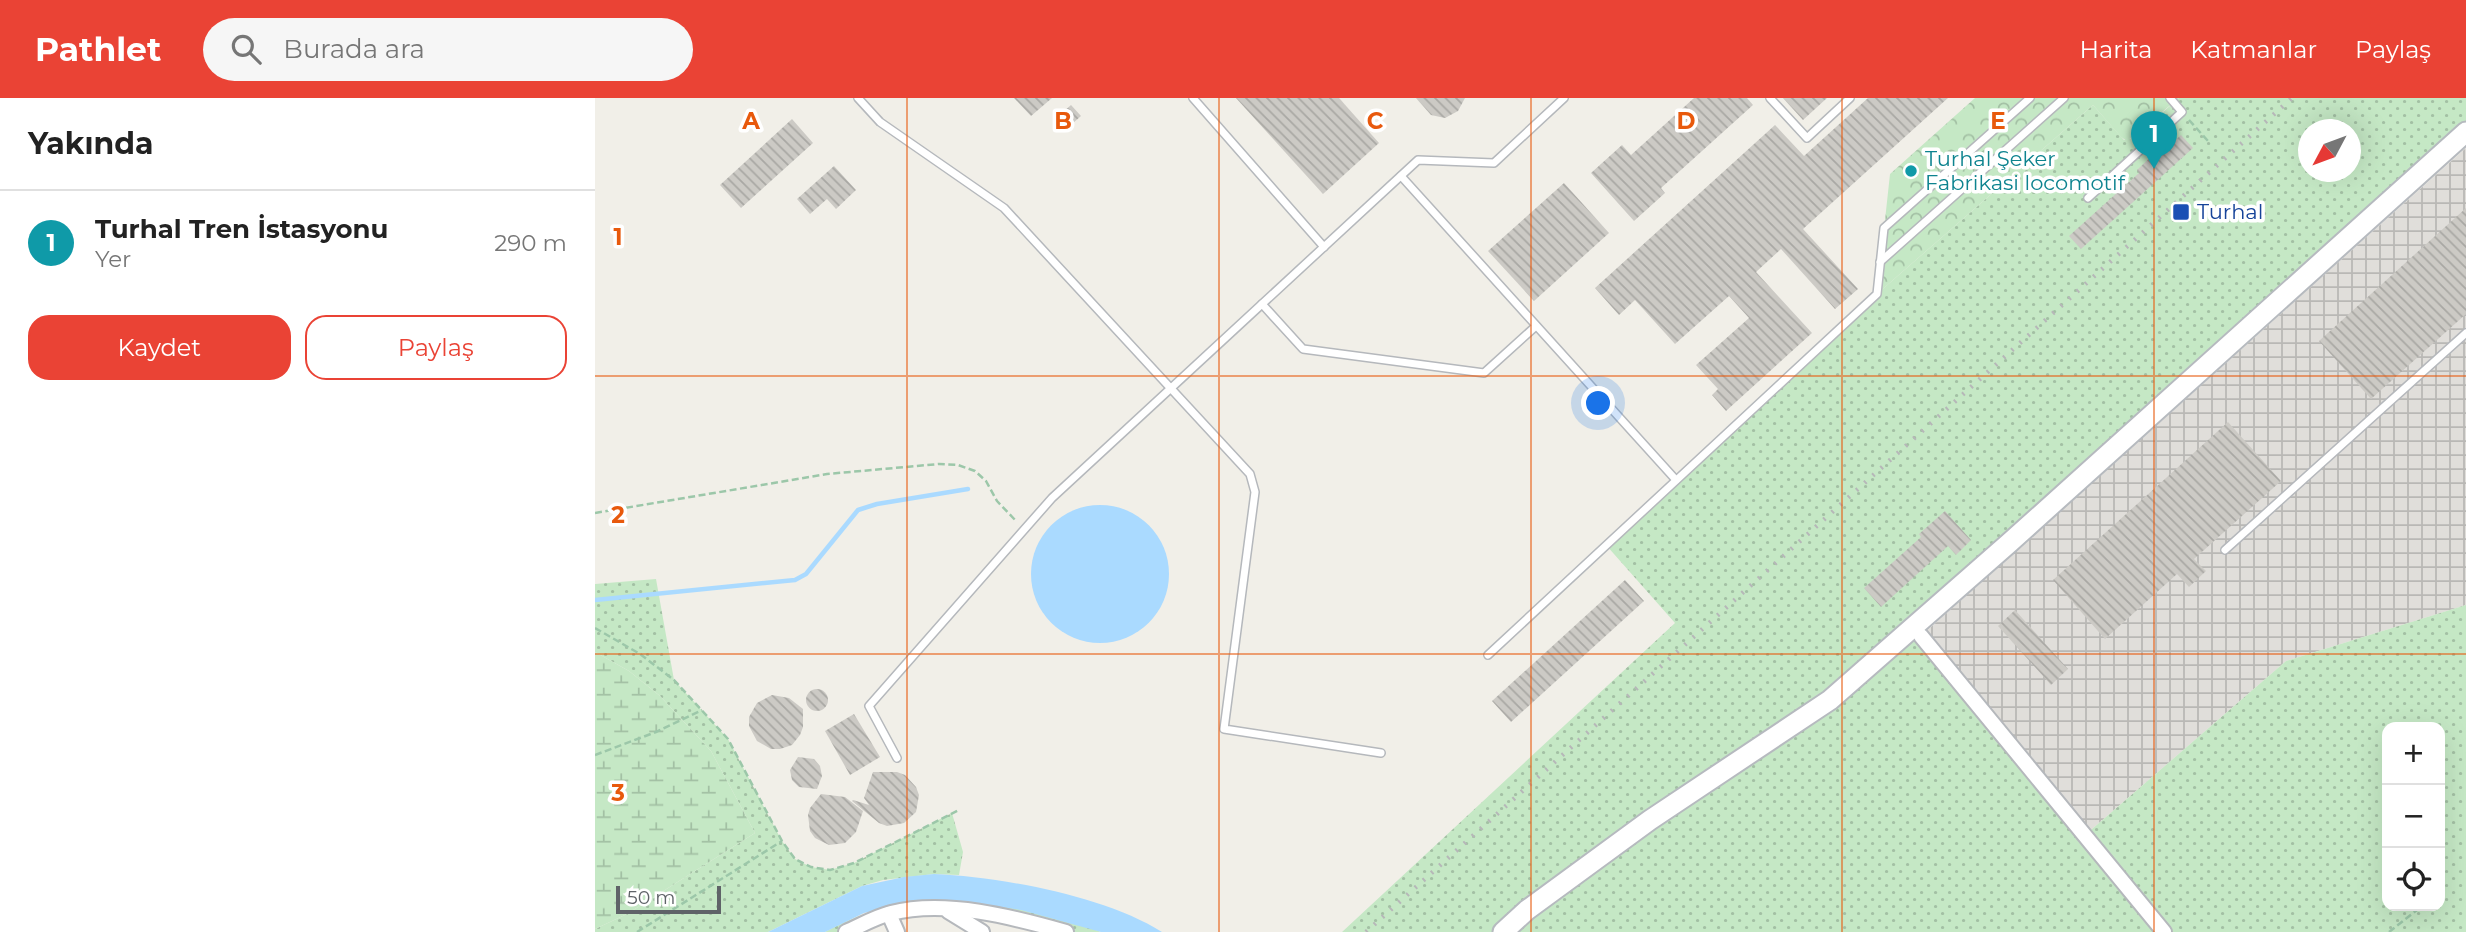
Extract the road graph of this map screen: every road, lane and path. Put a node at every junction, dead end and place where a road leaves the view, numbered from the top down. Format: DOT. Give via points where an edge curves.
graph roads {
  1 [pos="858,98"];
  2 [pos="1193,98"];
  3 [pos="1564,98"];
  4 [pos="1770,98"];
  5 [pos="1850,98"];
  6 [pos="2030,98"];
  7 [pos="2064,98"];
  8 [pos="2169,98"];
  9 [pos="2182,112"];
  10 [pos="2466,132"];
  11 [pos="2209,141"];
  12 [pos="2466,148"];
  13 [pos="1401,176"];
  14 [pos="2088,198"];
  15 [pos="1324,247"];
  16 [pos="1880,262"];
  17 [pos="1262,304"];
  18 [pos="1536,326"];
  19 [pos="2466,333"];
  20 [pos="1171,388"];
  21 [pos="1676,480"];
  22 [pos="595,513"];
  23 [pos="1025,530"];
  24 [pos="2225,550"];
  25 [pos="595,628"];
  26 [pos="1921,636"];
  27 [pos="1488,655"];
  28 [pos="702,710"];
  29 [pos="1381,752"];
  30 [pos="595,755"];
  31 [pos="897,758"];
  32 [pos="959,810"];
  33 [pos="782,841"];
  34 [pos="944,908"];
  35 [pos="2416,911"];
  36 [pos="890,914"];
  37 [pos="638,932"];
  38 [pos="846,932"];
  39 [pos="897,932"];
  40 [pos="982,932"];
  41 [pos="1066,932"];
  42 [pos="1503,932"];
  43 [pos="1511,932"];
  44 [pos="2164,932"];
  45 [pos="2389,932"];
  1 -- 20 [label="lane" via="880,122 1004,208"];
  2 -- 15 [label="lane"];
  3 -- 13 [label="lane" via="1494,163 1418,160"];
  4 -- 5 [label="lane" via="1807,138"];
  6 -- 16 [label="lane" via="1884,228"];
  7 -- 16 [label="lane"];
  8 -- 9 [label="lane"];
  9 -- 11 [label="path"];
  9 -- 14 [label="lane"];
  10 -- 42 [label="street" via="1839,692 1650,820"];
  12 -- 26 [label="street"];
  13 -- 15 [label="lane"];
  13 -- 18 [label="lane"];
  15 -- 17 [label="lane"];
  16 -- 21 [label="lane" via="1877,294"];
  17 -- 18 [label="lane" via="1303,349 1484,373"];
  17 -- 20 [label="lane"];
  18 -- 21 [label="lane"];
  19 -- 24 [label="lane"];
  20 -- 23 [label="lane" via="1052,498"];
  20 -- 29 [label="lane" via="1250,474 1254,484 1224,729"];
  21 -- 27 [label="lane"];
  22 -- 23 [label="path" via="827,474 939,464 958,465 981,475 997,501"];
  23 -- 31 [label="lane" via="869,706"];
  25 -- 28 [label="path" via="641,654"];
  26 -- 43 [label="street" via="1808,730"];
  26 -- 44 [label="street"];
  28 -- 30 [label="path"];
  28 -- 33 [label="path" via="728,738"];
  32 -- 33 [label="path" via="854,863 830,870 795,859"];
  33 -- 37 [label="path"];
  34 -- 36 [label="street"];
  34 -- 40 [label="street"];
  34 -- 41 [label="street"];
  35 -- 45 [label="path"];
  36 -- 38 [label="street"];
  36 -- 39 [label="street"];
}
